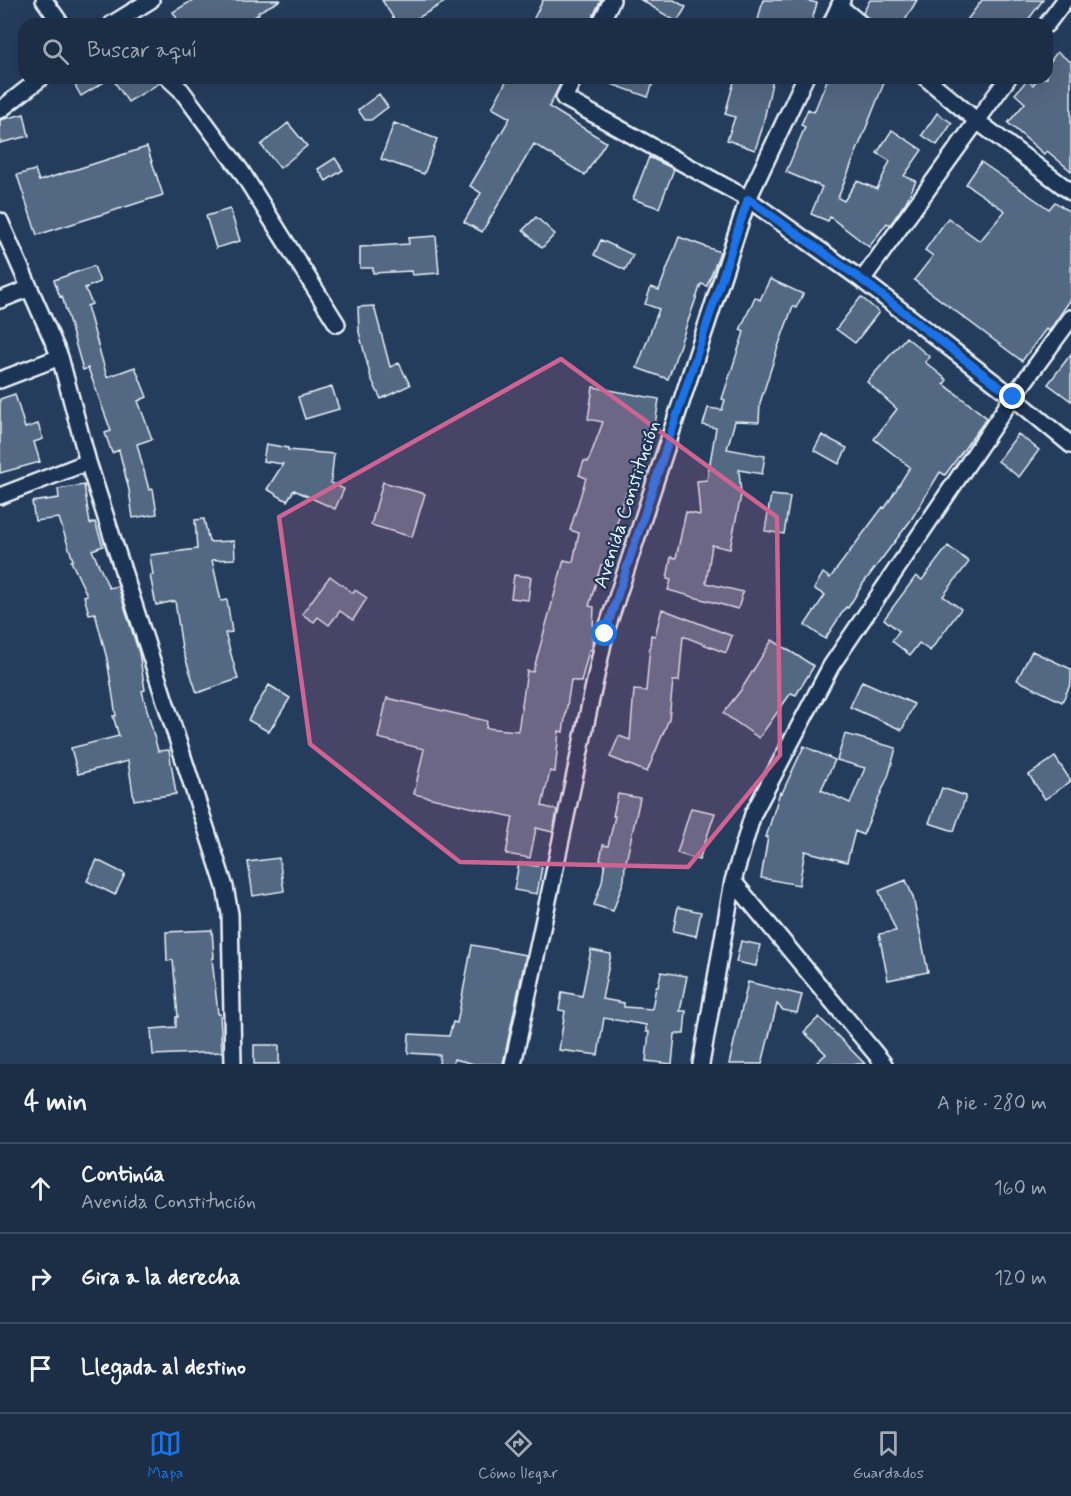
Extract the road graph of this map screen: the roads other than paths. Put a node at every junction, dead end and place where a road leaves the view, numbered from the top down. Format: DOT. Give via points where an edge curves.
graph roads {
  1 [pos="45,0"];
  2 [pos="151,0"];
  3 [pos="612,0"];
  4 [pos="1065,0"];
  5 [pos="841,3"];
  6 [pos="57,18"];
  7 [pos="121,18"];
  8 [pos="603,18"];
  9 [pos="834,18"];
  10 [pos="855,18"];
  11 [pos="1052,18"];
  12 [pos="33,84"];
  13 [pos="174,84"];
  14 [pos="571,84"];
  15 [pos="802,84"];
  16 [pos="933,84"];
  17 [pos="1004,84"];
  18 [pos="0,110"];
  19 [pos="977,121"];
  20 [pos="1071,192"];
  21 [pos="748,199"];
  22 [pos="0,221"];
  23 [pos="862,280"];
  24 [pos="30,288"];
  25 [pos="0,300"];
  26 [pos="1071,318"];
  27 [pos="337,324"];
  28 [pos="60,357"];
  29 [pos="0,380"];
  30 [pos="1013,397"];
  31 [pos="1071,445"];
  32 [pos="88,462"];
  33 [pos="0,496"];
  34 [pos="733,881"];
  35 [pos="232,1064"];
  36 [pos="513,1064"];
  37 [pos="701,1064"];
  38 [pos="884,1064"];
  1 -- 6 [label="street"];
  2 -- 7 [label="street"];
  3 -- 8 [label="street"];
  4 -- 11 [label="street"];
  5 -- 9 [label="street"];
  5 -- 10 [label="street"];
  12 -- 18 [label="street"];
  13 -- 27 [label="street" via="241,171"];
  14 -- 21 [label="street" via="564,98"];
  15 -- 21 [label="street, Avenida Constitución"];
  16 -- 19 [label="street"];
  17 -- 19 [label="street"];
  19 -- 20 [label="street"];
  19 -- 23 [label="street"];
  21 -- 23 [label="street"];
  21 -- 36 [label="street, Avenida Constitución" via="605,634"];
  22 -- 24 [label="street"];
  23 -- 30 [label="street"];
  24 -- 25 [label="street"];
  24 -- 28 [label="street"];
  26 -- 30 [label="street"];
  28 -- 29 [label="street"];
  28 -- 32 [label="street"];
  30 -- 31 [label="street"];
  30 -- 34 [label="street" via="831,666 753,814"];
  32 -- 33 [label="street"];
  32 -- 35 [label="street" via="225,887 230,914"];
  34 -- 37 [label="street"];
  34 -- 38 [label="street"];
}
